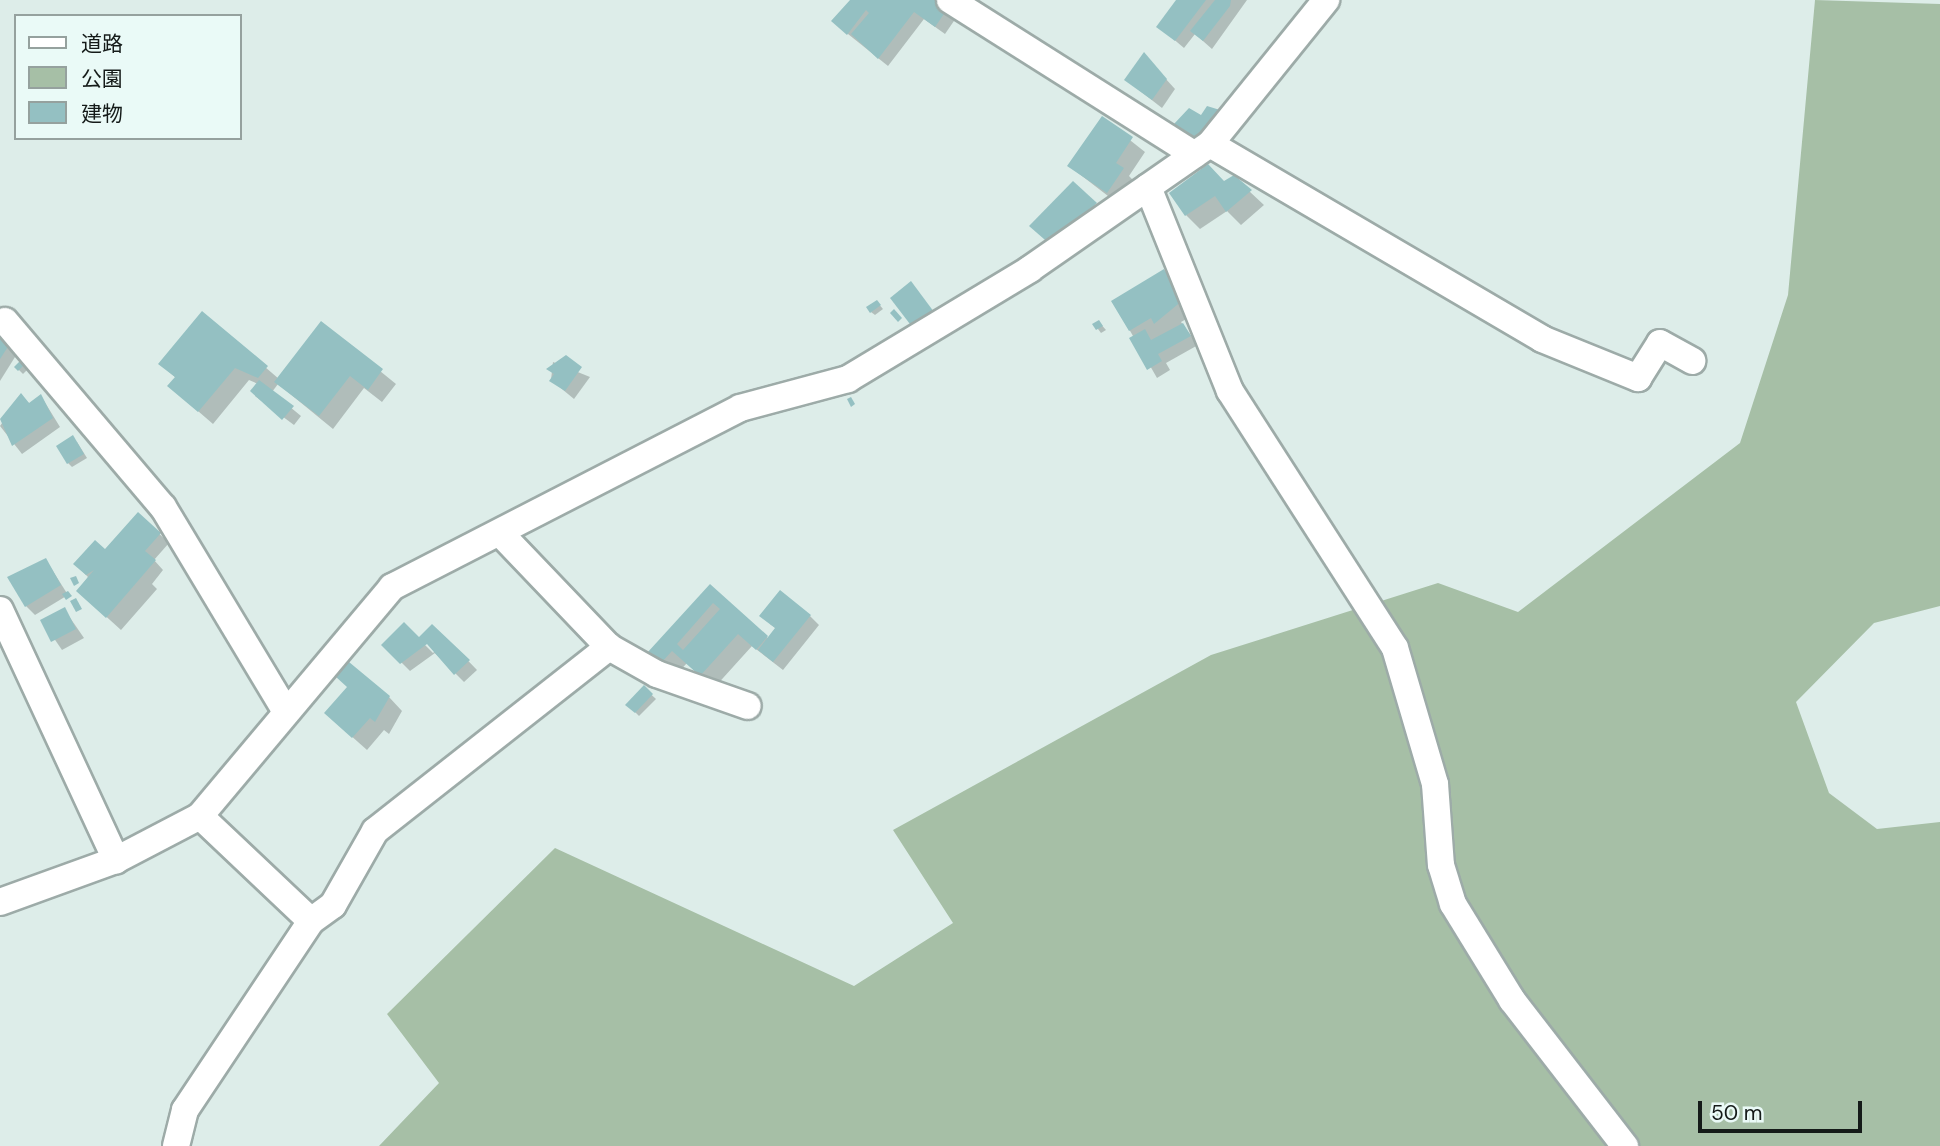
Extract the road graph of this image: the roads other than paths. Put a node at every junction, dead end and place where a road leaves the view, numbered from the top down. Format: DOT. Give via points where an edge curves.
graph roads {
  1 [pos="950,0"];
  2 [pos="1326,0"];
  3 [pos="1202,149"];
  4 [pos="1148,187"];
  5 [pos="5,320"];
  6 [pos="1692,360"];
  7 [pos="500,533"];
  8 [pos="0,610"];
  9 [pos="609,647"];
  10 [pos="748,706"];
  11 [pos="286,712"];
  12 [pos="200,816"];
  13 [pos="116,860"];
  14 [pos="0,902"];
  15 [pos="311,921"];
  16 [pos="176,1146"];
  17 [pos="1625,1146"];
  1 -- 3 [label="street"];
  2 -- 3 [label="street"];
  3 -- 4 [label="street"];
  3 -- 6 [label="street" via="1542,339 1638,378 1660,343"];
  4 -- 7 [label="street" via="1030,269 848,379 740,408"];
  4 -- 17 [label="street" via="1230,390 1395,648 1435,784 1441,865 1454,904 1512,1000"];
  5 -- 11 [label="street" via="163,507"];
  7 -- 9 [label="street"];
  7 -- 11 [label="street" via="392,587"];
  8 -- 13 [label="street"];
  9 -- 10 [label="street" via="657,674"];
  9 -- 15 [label="street" via="375,831 333,905"];
  11 -- 12 [label="street"];
  12 -- 13 [label="street"];
  12 -- 15 [label="street"];
  13 -- 14 [label="street"];
  15 -- 16 [label="street" via="185,1110"];
}
